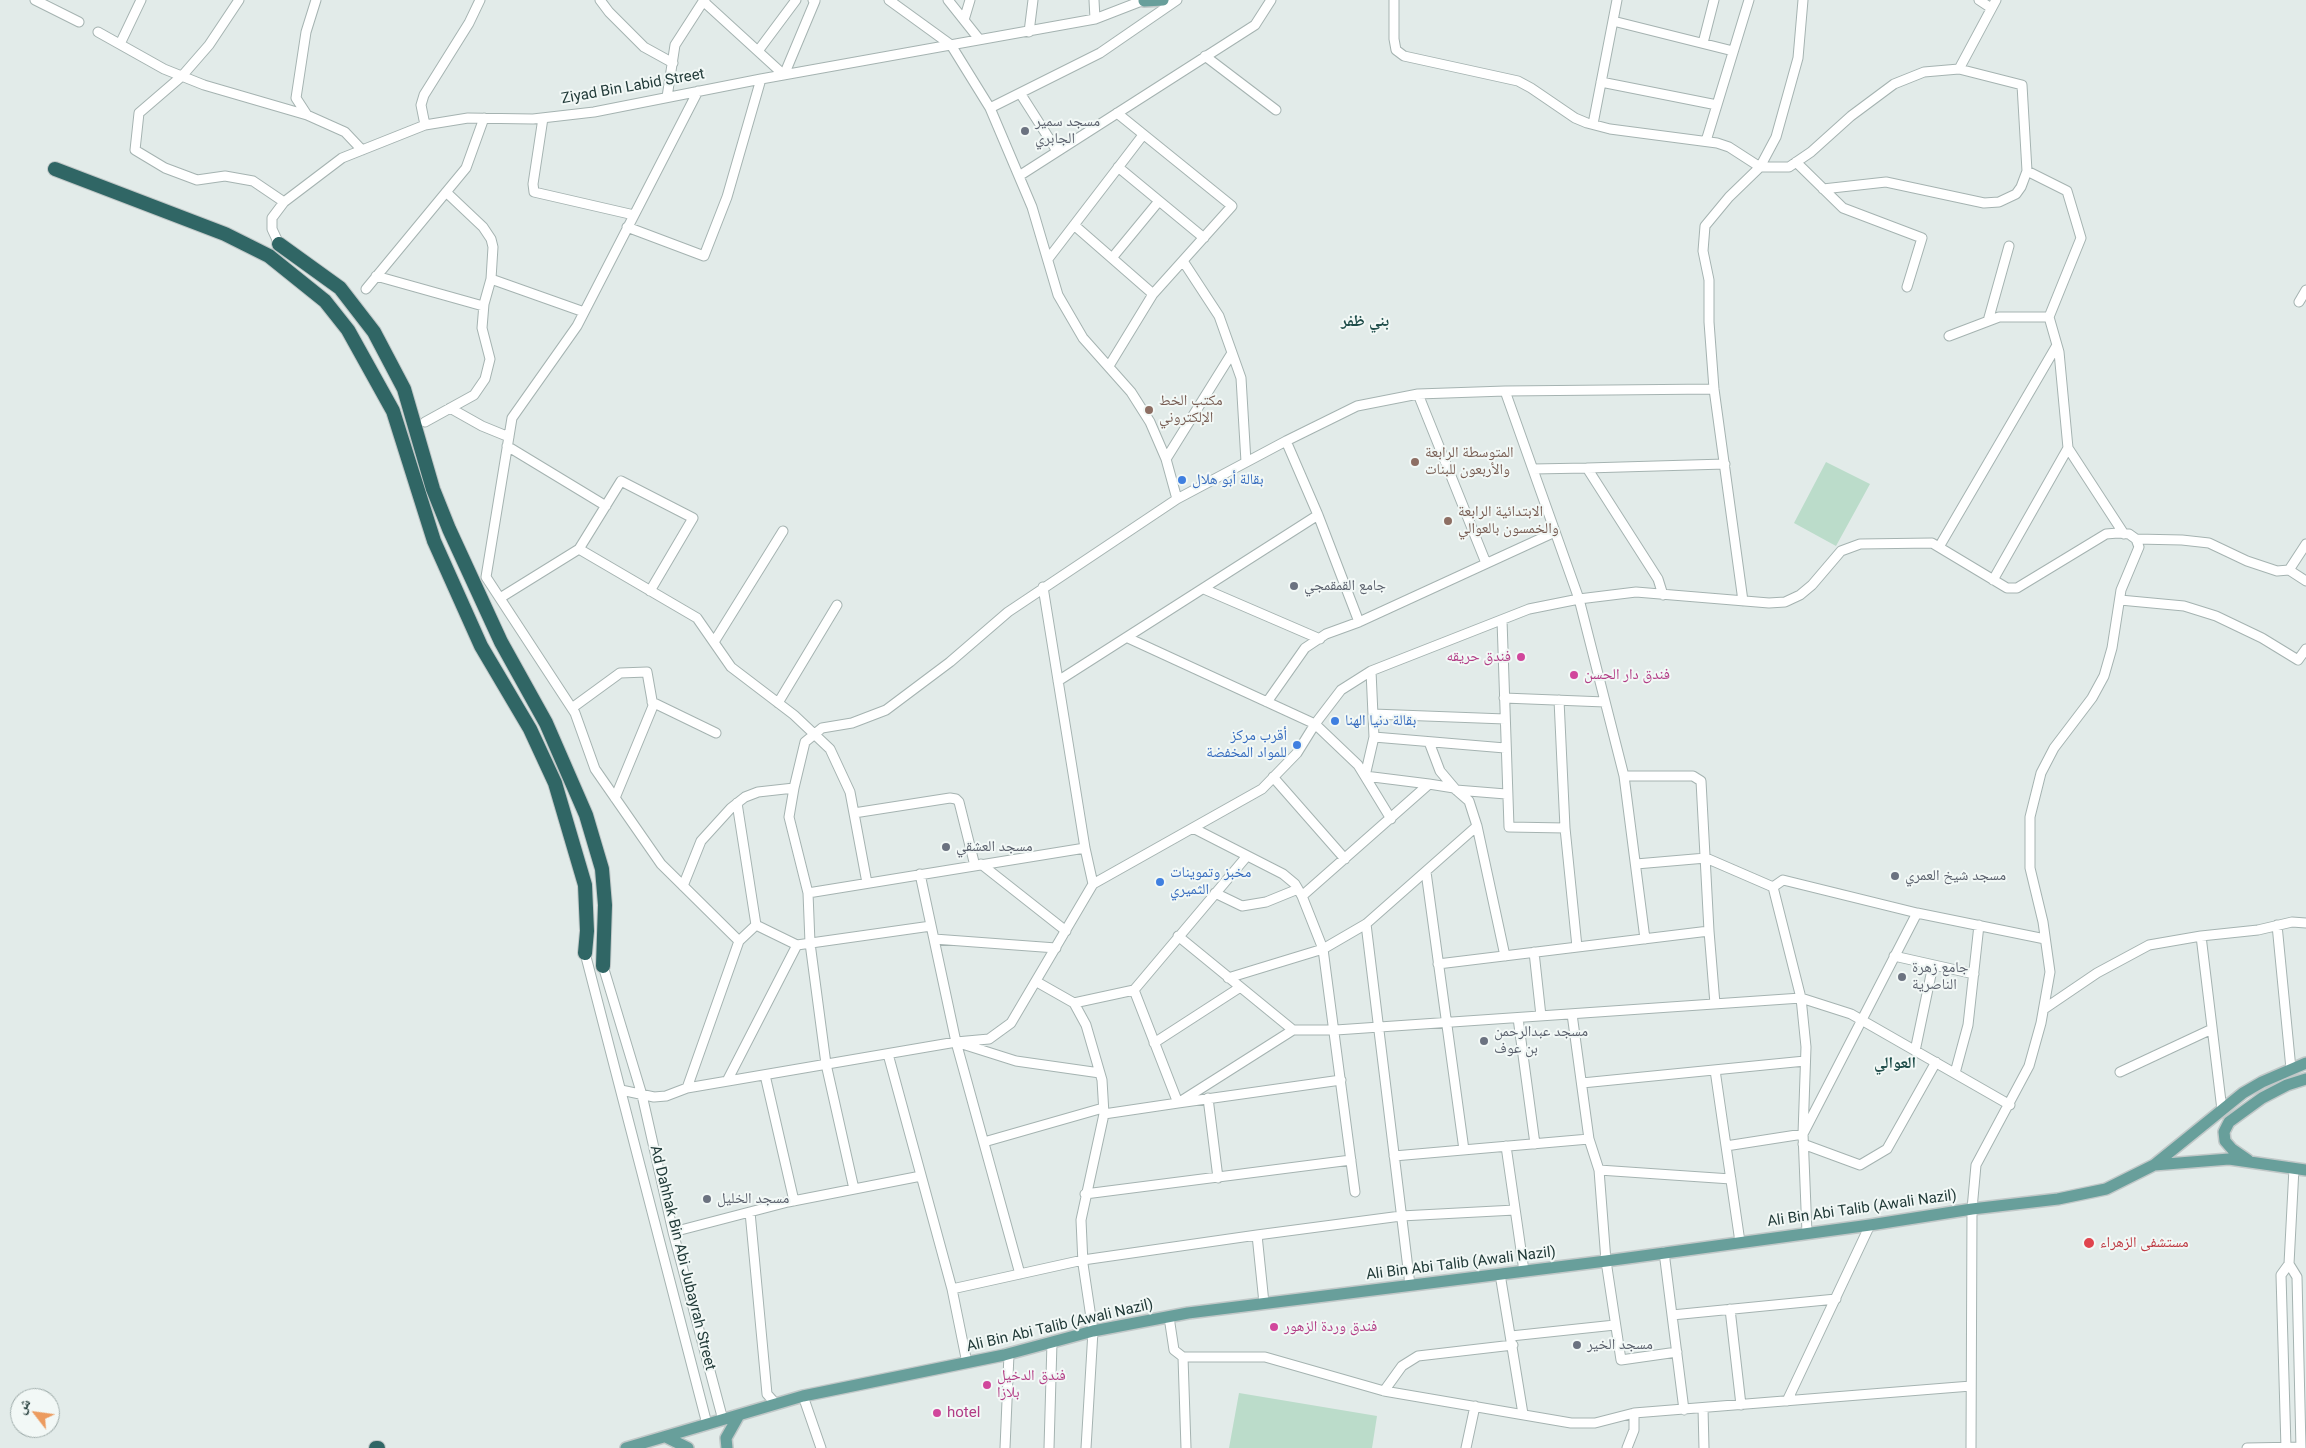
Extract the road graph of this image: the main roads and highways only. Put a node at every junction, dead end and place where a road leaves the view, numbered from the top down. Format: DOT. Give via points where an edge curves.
graph roads {
  1 [pos="1163,0"];
  2 [pos="1144,1"];
  3 [pos="55,169"];
  4 [pos="279,244"];
  5 [pos="586,953"];
  6 [pos="603,966"];
  7 [pos="2306,1062"];
  8 [pos="2306,1079"];
  9 [pos="2252,1162"];
  10 [pos="2154,1164"];
  11 [pos="2300,1169"];
  12 [pos="739,1416"];
  13 [pos="664,1438"];
  14 [pos="626,1448"];
  15 [pos="688,1448"];
  16 [pos="727,1448"];
  1 -- 2 [label="main road, Ziyad Bin Labid Street"];
  3 -- 5 [label="highway" via="225,234 269,256 325,300 348,330 393,411 434,541 481,646 530,729 555,783 585,885"];
  4 -- 6 [label="highway" via="340,288 374,332 404,389 433,489 449,529 501,642 546,723 586,815 602,869 605,905"];
  7 -- 10 [label="main road" via="2262,1082"];
  8 -- 9 [label="main road" via="2262,1098 2229,1122 2224,1132 2225,1141"];
  9 -- 10 [label="main road, Ali Bin Abi Talib (Awali Nazil)" via="2229,1159"];
  9 -- 11 [label="main road, Ali Bin Abi Talib (Awali Nazil)"];
  10 -- 12 [label="main road, Ali Bin Abi Talib (Awali Nazil)" via="2106,1189 2058,1199 1169,1317 803,1396"];
  12 -- 13 [label="main road, Ali Bin Abi Talib (Awali Nazil)"];
  12 -- 16 [label="main road" via="726,1438"];
  13 -- 14 [label="main road, Ali Bin Abi Talib (Awali Nazil)"];
  13 -- 15 [label="main road"];
}
